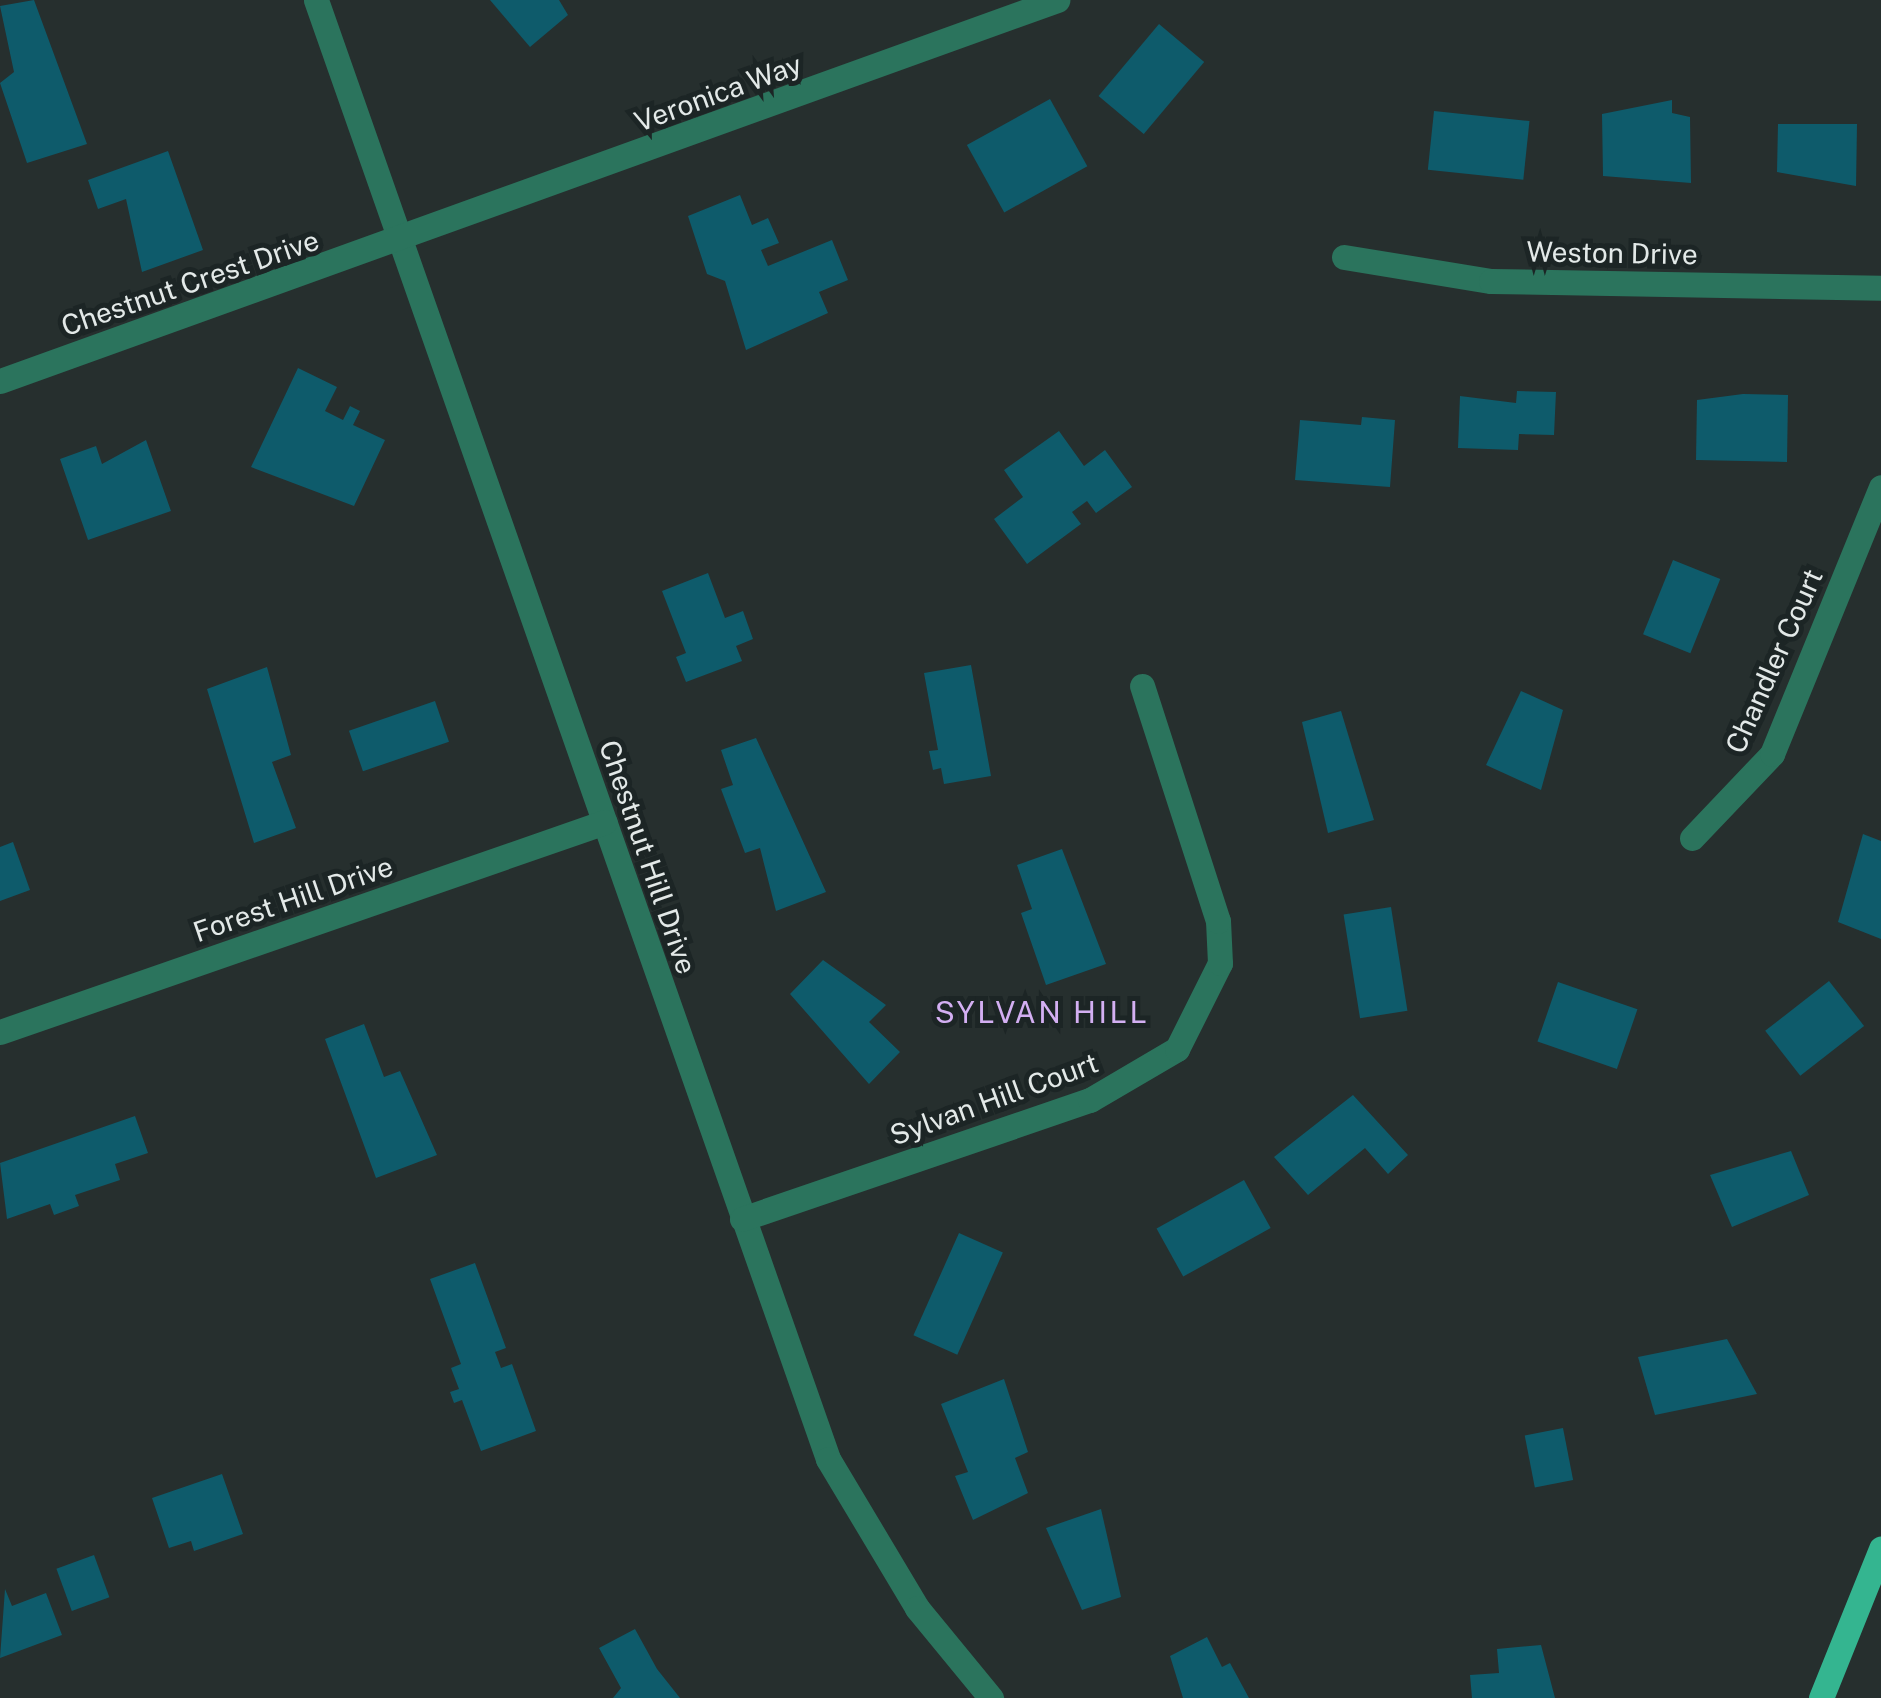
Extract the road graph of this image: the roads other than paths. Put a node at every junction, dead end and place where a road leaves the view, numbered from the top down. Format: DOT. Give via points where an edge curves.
graph roads {
  1 [pos="316,0"];
  2 [pos="1057,0"];
  3 [pos="399,242"];
  4 [pos="1344,256"];
  5 [pos="1881,288"];
  6 [pos="0,381"];
  7 [pos="1881,487"];
  8 [pos="1142,686"];
  9 [pos="605,822"];
  10 [pos="1692,838"];
  11 [pos="0,1032"];
  12 [pos="742,1219"];
  13 [pos="1881,1550"];
  14 [pos="991,1698"];
  15 [pos="1821,1698"];
  1 -- 3 [label="street, Chestnut Hill Drive"];
  2 -- 3 [label="street, Veronica Way"];
  3 -- 6 [label="street, Chestnut Crest Drive"];
  3 -- 9 [label="street, Chestnut Hill Drive"];
  4 -- 5 [label="street, Weston Drive" via="1491,281"];
  7 -- 10 [label="street, Chandler Court" via="1772,754"];
  8 -- 12 [label="street, Sylvan Hill Court" via="1218,922 1220,963 1177,1049 1090,1100"];
  9 -- 11 [label="street, Forest Hill Drive"];
  9 -- 12 [label="street, Chestnut Hill Drive"];
  12 -- 14 [label="street, Chestnut Hill Drive" via="828,1459 917,1608"];
  13 -- 15 [label="main road"];
}
